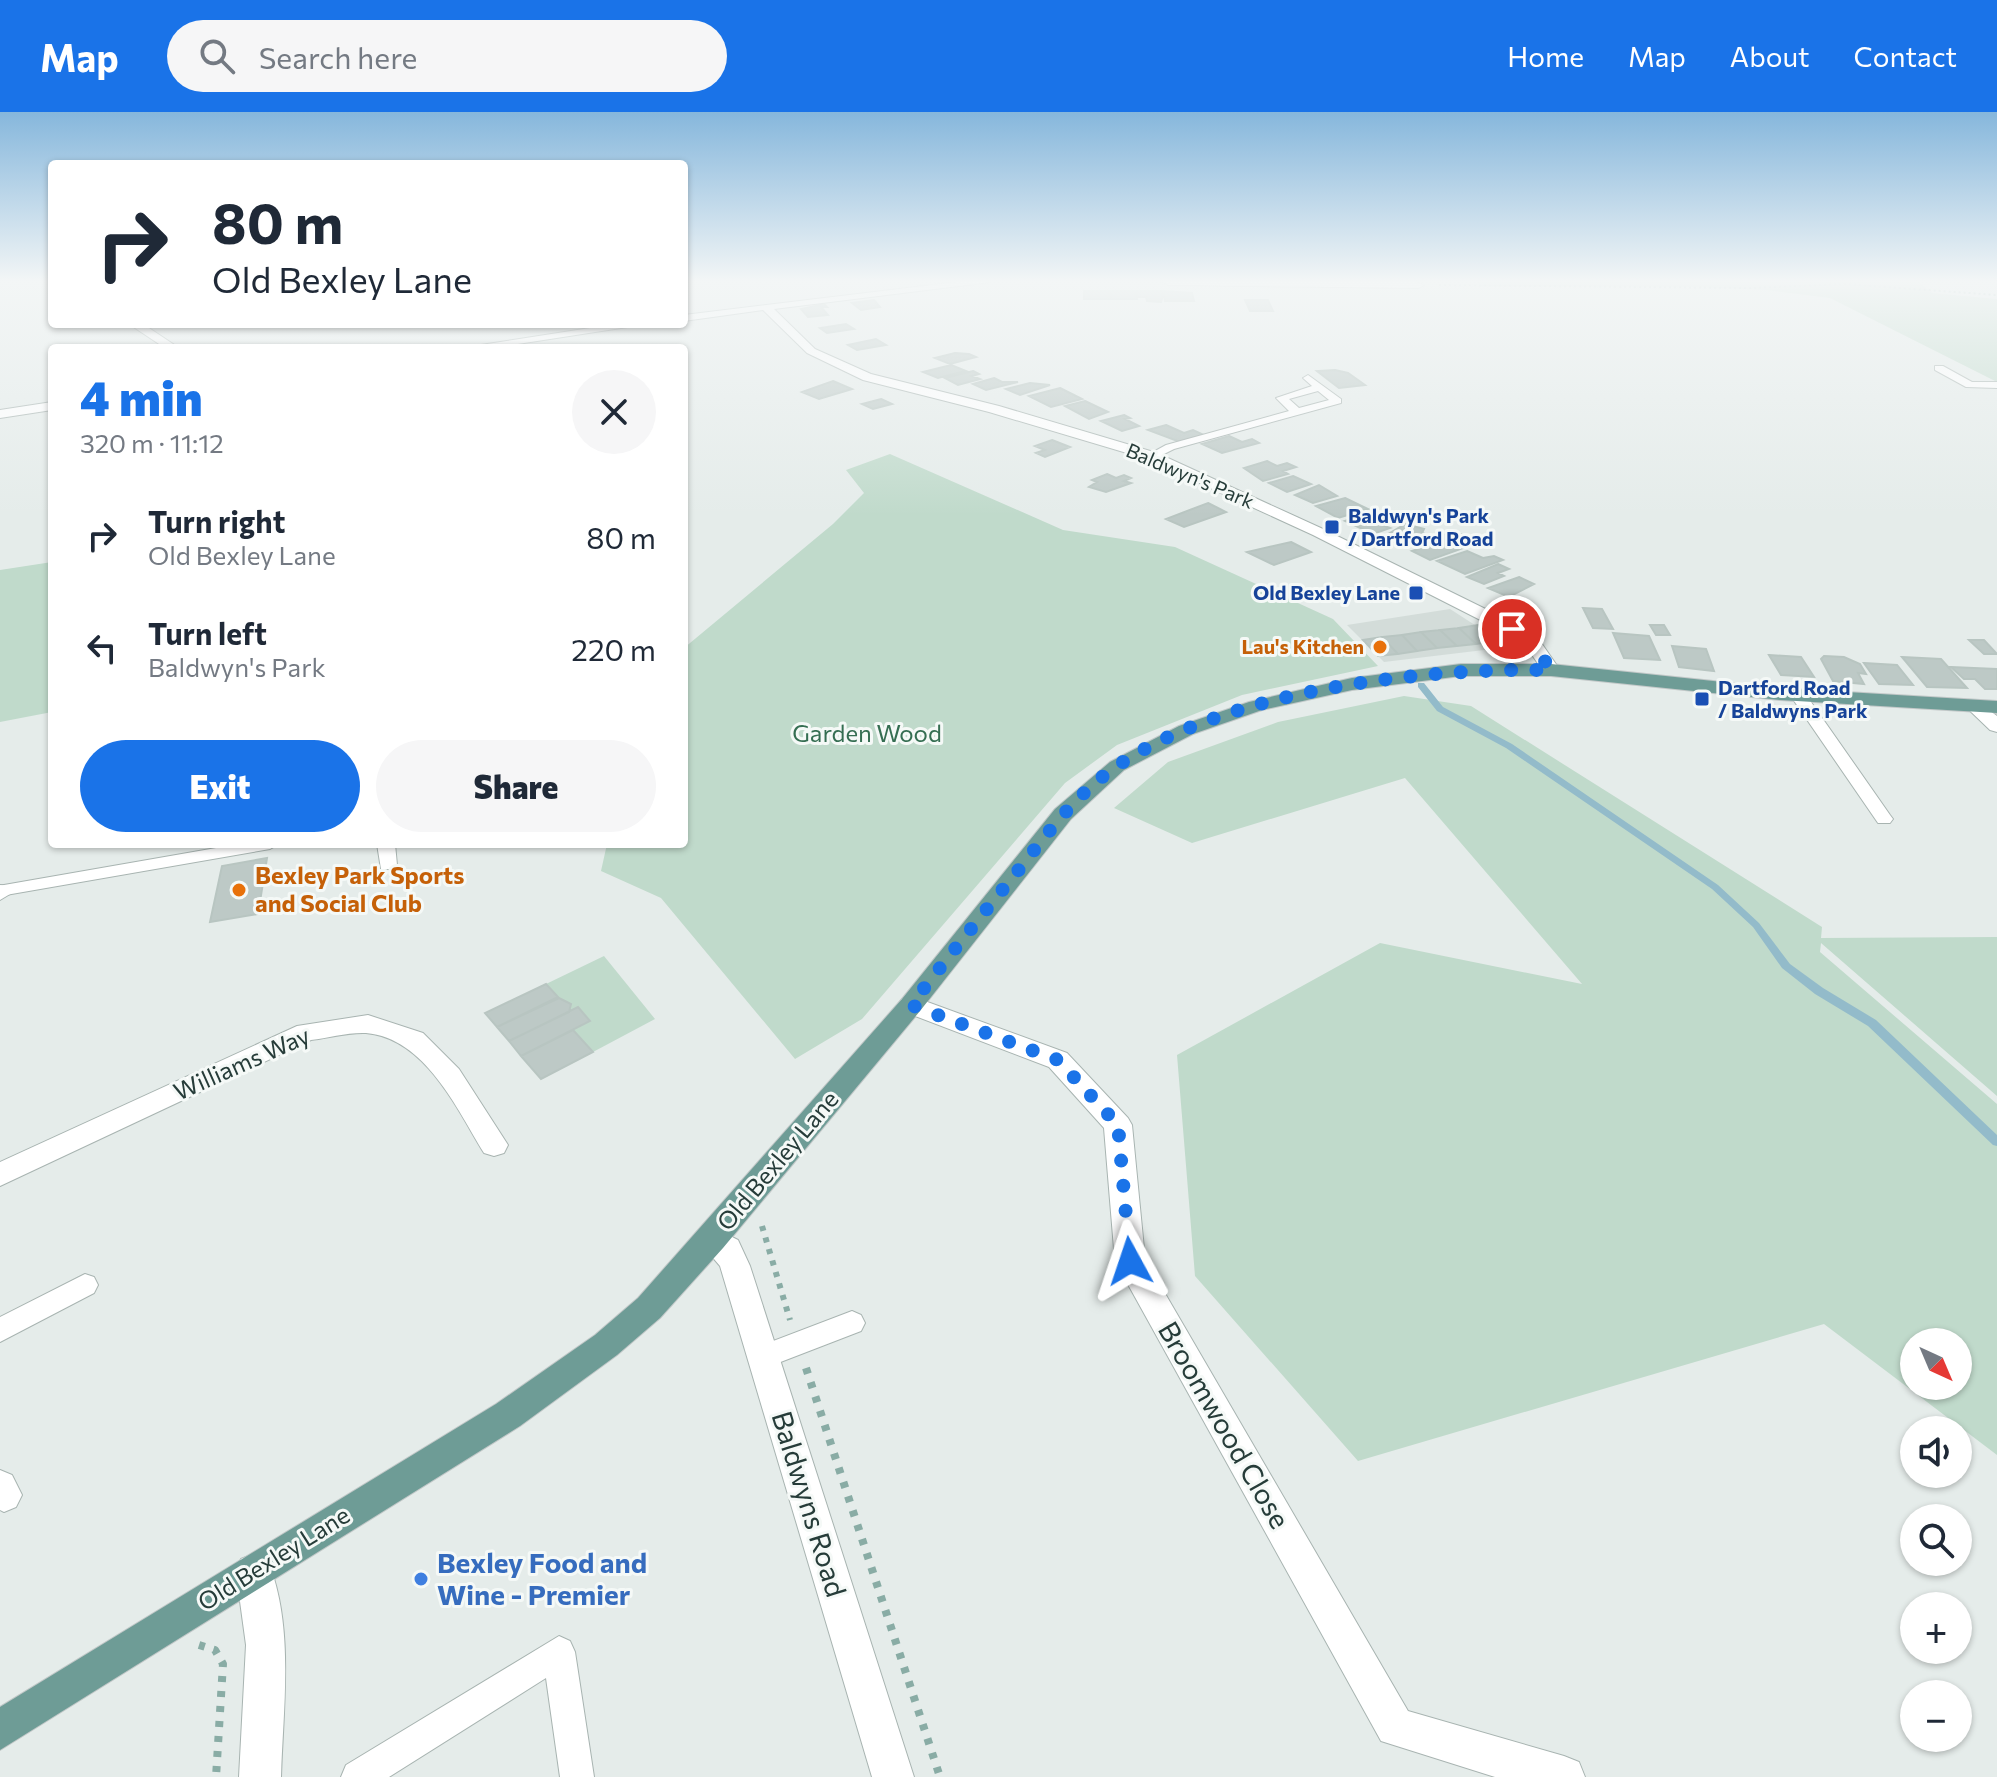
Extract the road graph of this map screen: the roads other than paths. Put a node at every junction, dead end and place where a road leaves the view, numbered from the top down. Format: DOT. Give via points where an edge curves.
graph roads {
  1 [pos="830,360"];
  2 [pos="1939,368"];
  3 [pos="1308,378"];
  4 [pos="1997,385"];
  5 [pos="1320,387"];
  6 [pos="1337,401"];
  7 [pos="48,407"];
  8 [pos="1349,410"];
  9 [pos="1297,412"];
  10 [pos="0,414"];
  11 [pos="1152,456"];
  12 [pos="1551,670"];
  13 [pos="1798,695"];
  14 [pos="1976,707"];
  15 [pos="1997,707"];
  16 [pos="1997,726"];
  17 [pos="1884,819"];
  18 [pos="248,848"];
  19 [pos="386,848"];
  20 [pos="388,865"];
  21 [pos="2,892"];
  22 [pos="911,1005"];
  23 [pos="494,1145"];
  24 [pos="0,1175"];
  25 [pos="712,1239"];
  26 [pos="85,1285"];
  27 [pos="852,1323"];
  28 [pos="0,1330"];
  29 [pos="765,1356"];
  30 [pos="254,1572"];
  31 [pos="0,1730"];
  32 [pos="260,1777"];
  33 [pos="358,1777"];
  34 [pos="577,1777"];
  35 [pos="893,1777"];
  36 [pos="1564,1777"];
  1 -- 11 [label="street, Baldwyn's Park" via="867,377"];
  2 -- 4 [label="lane" via="1970,385"];
  3 -- 5 [label="lane"];
  5 -- 6 [label="lane"];
  5 -- 9 [label="lane" via="1281,398"];
  6 -- 8 [label="lane"];
  6 -- 9 [label="lane"];
  7 -- 10 [label="street"];
  9 -- 11 [label="lane"];
  11 -- 12 [label="street, Baldwyn's Park" via="1512,629 1536,648"];
  12 -- 13 [label="main road, Old Bexley Lane"];
  12 -- 22 [label="main road, Old Bexley Lane" via="1461,670 1352,684 1256,706 1186,730 1117,766 1063,814"];
  13 -- 14 [label="main road, Old Bexley Lane"];
  13 -- 17 [label="lane"];
  14 -- 15 [label="main road, Old Bexley Lane"];
  14 -- 16 [label="street"];
  18 -- 21 [label="lane"];
  19 -- 20 [label="lane"];
  22 -- 25 [label="main road, Old Bexley Lane"];
  22 -- 36 [label="street, Broomwood Close" via="1058,1060 1118,1125 1130,1261 1395,1727"];
  23 -- 24 [label="street, Williams Way" via="450,1076 414,1040 368,1024 306,1032"];
  25 -- 29 [label="street, Baldwyns Road" via="731,1254"];
  25 -- 30 [label="main road, Old Bexley Lane" via="649,1308 564,1379"];
  26 -- 28 [label="lane"];
  27 -- 29 [label="lane"];
  29 -- 35 [label="street, Baldwyns Road"];
  30 -- 31 [label="main road, Old Bexley Lane"];
  30 -- 32 [label="street" via="265,1645"];
  33 -- 34 [label="lane" via="559,1652"];
}
